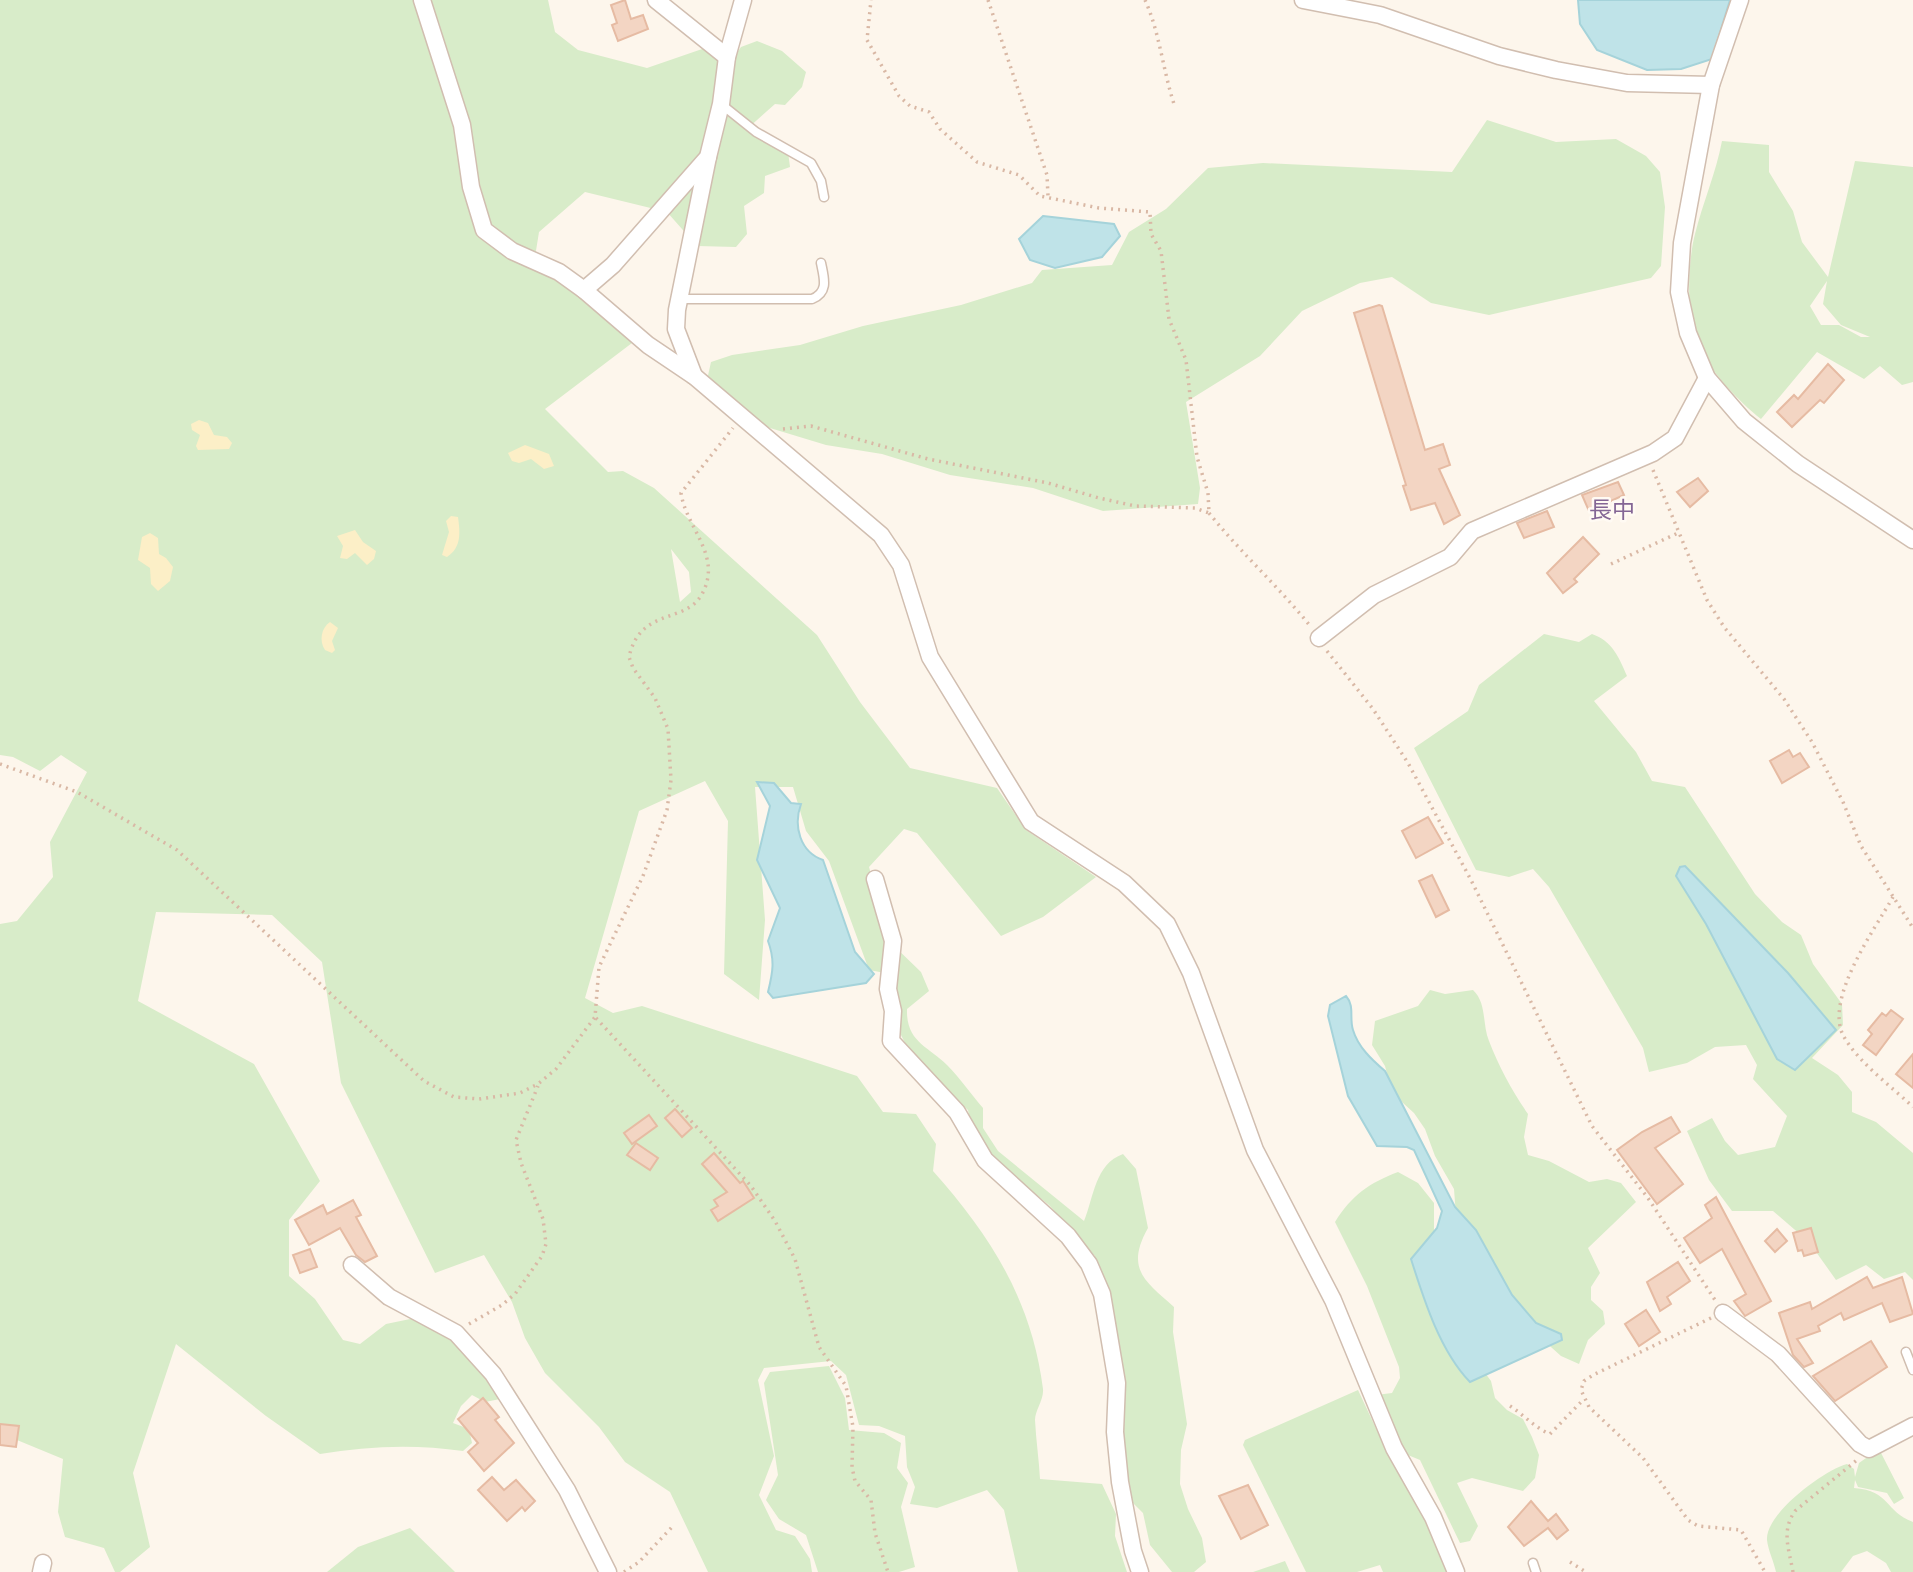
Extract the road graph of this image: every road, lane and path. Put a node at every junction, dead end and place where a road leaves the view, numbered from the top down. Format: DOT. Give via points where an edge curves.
graph roads {
  1 [pos="422,0"];
  2 [pos="656,0"];
  3 [pos="743,0"];
  4 [pos="871,0"];
  5 [pos="988,0"];
  6 [pos="1145,0"];
  7 [pos="1303,0"];
  8 [pos="1740,0"];
  9 [pos="727,57"];
  10 [pos="1711,85"];
  11 [pos="721,104"];
  12 [pos="1175,107"];
  13 [pos="708,157"];
  14 [pos="1048,196"];
  15 [pos="824,197"];
  16 [pos="821,263"];
  17 [pos="583,290"];
  18 [pos="681,299"];
  19 [pos="694,376"];
  20 [pos="1707,378"];
  21 [pos="741,418"];
  22 [pos="769,439"];
  23 [pos="1647,456"];
  24 [pos="1209,513"];
  25 [pos="1678,533"];
  26 [pos="1913,540"];
  27 [pos="1611,564"];
  28 [pos="1319,638"];
  29 [pos="0,764"];
  30 [pos="875,879"];
  31 [pos="1893,897"];
  32 [pos="1913,928"];
  33 [pos="595,1017"];
  34 [pos="538,1084"];
  35 [pos="1913,1107"];
  36 [pos="352,1265"];
  37 [pos="1723,1312"];
  38 [pos="456,1333"];
  39 [pos="1906,1352"];
  40 [pos="1913,1370"];
  41 [pos="1584,1399"];
  42 [pos="1510,1406"];
  43 [pos="1913,1426"];
  44 [pos="1869,1449"];
  45 [pos="673,1526"];
  46 [pos="1570,1562"];
  47 [pos="608,1572"];
  48 [pos="624,1572"];
  49 [pos="888,1572"];
  50 [pos="1140,1572"];
  51 [pos="1457,1572"];
  52 [pos="1586,1572"];
  53 [pos="1765,1572"];
  54 [pos="1793,1572"];
  1 -- 17 [label="street" via="463,125 471,187 484,230"];
  2 -- 9 [label="street"];
  3 -- 9 [label="street"];
  4 -- 14 [label="path" via="867,40 899,96 929,113 977,162 1019,175 1040,196"];
  5 -- 14 [label="path" via="1047,175"];
  6 -- 12 [label="path"];
  7 -- 10 [label="street" via="1380,15 1499,56 1556,70 1627,83"];
  8 -- 10 [label="street"];
  9 -- 11 [label="street"];
  10 -- 20 [label="street" via="1679,269 1683,318"];
  11 -- 13 [label="street"];
  11 -- 15 [label="lane" via="756,132 811,163"];
  13 -- 17 [label="street" via="612,265"];
  13 -- 18 [label="street"];
  14 -- 24 [label="path" via="1099,208 1150,212 1151,234 1161,251 1169,319 1186,360 1197,457"];
  16 -- 18 [label="lane" via="825,284 813,299"];
  17 -- 19 [label="street" via="648,345"];
  18 -- 19 [label="street" via="676,329"];
  19 -- 21 [label="street"];
  20 -- 23 [label="street" via="1675,438"];
  20 -- 26 [label="street" via="1744,421 1776,447"];
  21 -- 22 [label="street"];
  21 -- 33 [label="path" via="681,493 707,556 702,596 639,632 630,649 632,668 655,698 668,729 671,780 667,810 643,876 599,967"];
  22 -- 24 [label="path" via="780,430 811,426 916,456 1135,506 1195,508"];
  22 -- 51 [label="street" via="881,535 897,555 930,657 1031,822 1124,883 1167,924 1191,973 1260,1161 1333,1300 1394,1448 1433,1517"];
  23 -- 25 [label="path"];
  23 -- 28 [label="street" via="1472,531 1450,557 1374,595"];
  24 -- 28 [label="path" via="1239,550 1281,589"];
  25 -- 27 [label="path"];
  25 -- 31 [label="path" via="1707,600 1812,742 1861,846"];
  28 -- 37 [label="path" via="1409,763 1592,1126 1647,1198"];
  29 -- 34 [label="path" via="77,792 177,850 424,1081 454,1097 480,1099 520,1093"];
  30 -- 50 [label="street" via="893,941 888,989 893,1011 891,1041 957,1112 985,1160 1068,1236 1089,1264 1102,1294 1117,1383 1120,1482"];
  31 -- 32 [label="path"];
  31 -- 35 [label="path" via="1843,991 1840,1014 1843,1036"];
  33 -- 34 [label="path" via="556,1069"];
  33 -- 49 [label="path" via="751,1186 775,1221 795,1259 819,1347 846,1386 853,1427 852,1467 855,1480 872,1500 875,1533"];
  34 -- 38 [label="path" via="516,1140 543,1219 546,1244 515,1294"];
  36 -- 38 [label="street" via="389,1297"];
  37 -- 41 [label="path" via="1592,1375 1584,1381"];
  37 -- 44 [label="street" via="1778,1354"];
  38 -- 47 [label="street" via="493,1374 520,1414 581,1516"];
  39 -- 40 [label="lane"];
  41 -- 42 [label="path" via="1550,1434"];
  41 -- 53 [label="path" via="1643,1458 1688,1520 1741,1530"];
  43 -- 44 [label="street"];
  44 -- 54 [label="path" via="1788,1521 1785,1532"];
  45 -- 48 [label="path"];
  46 -- 52 [label="path"];
}
